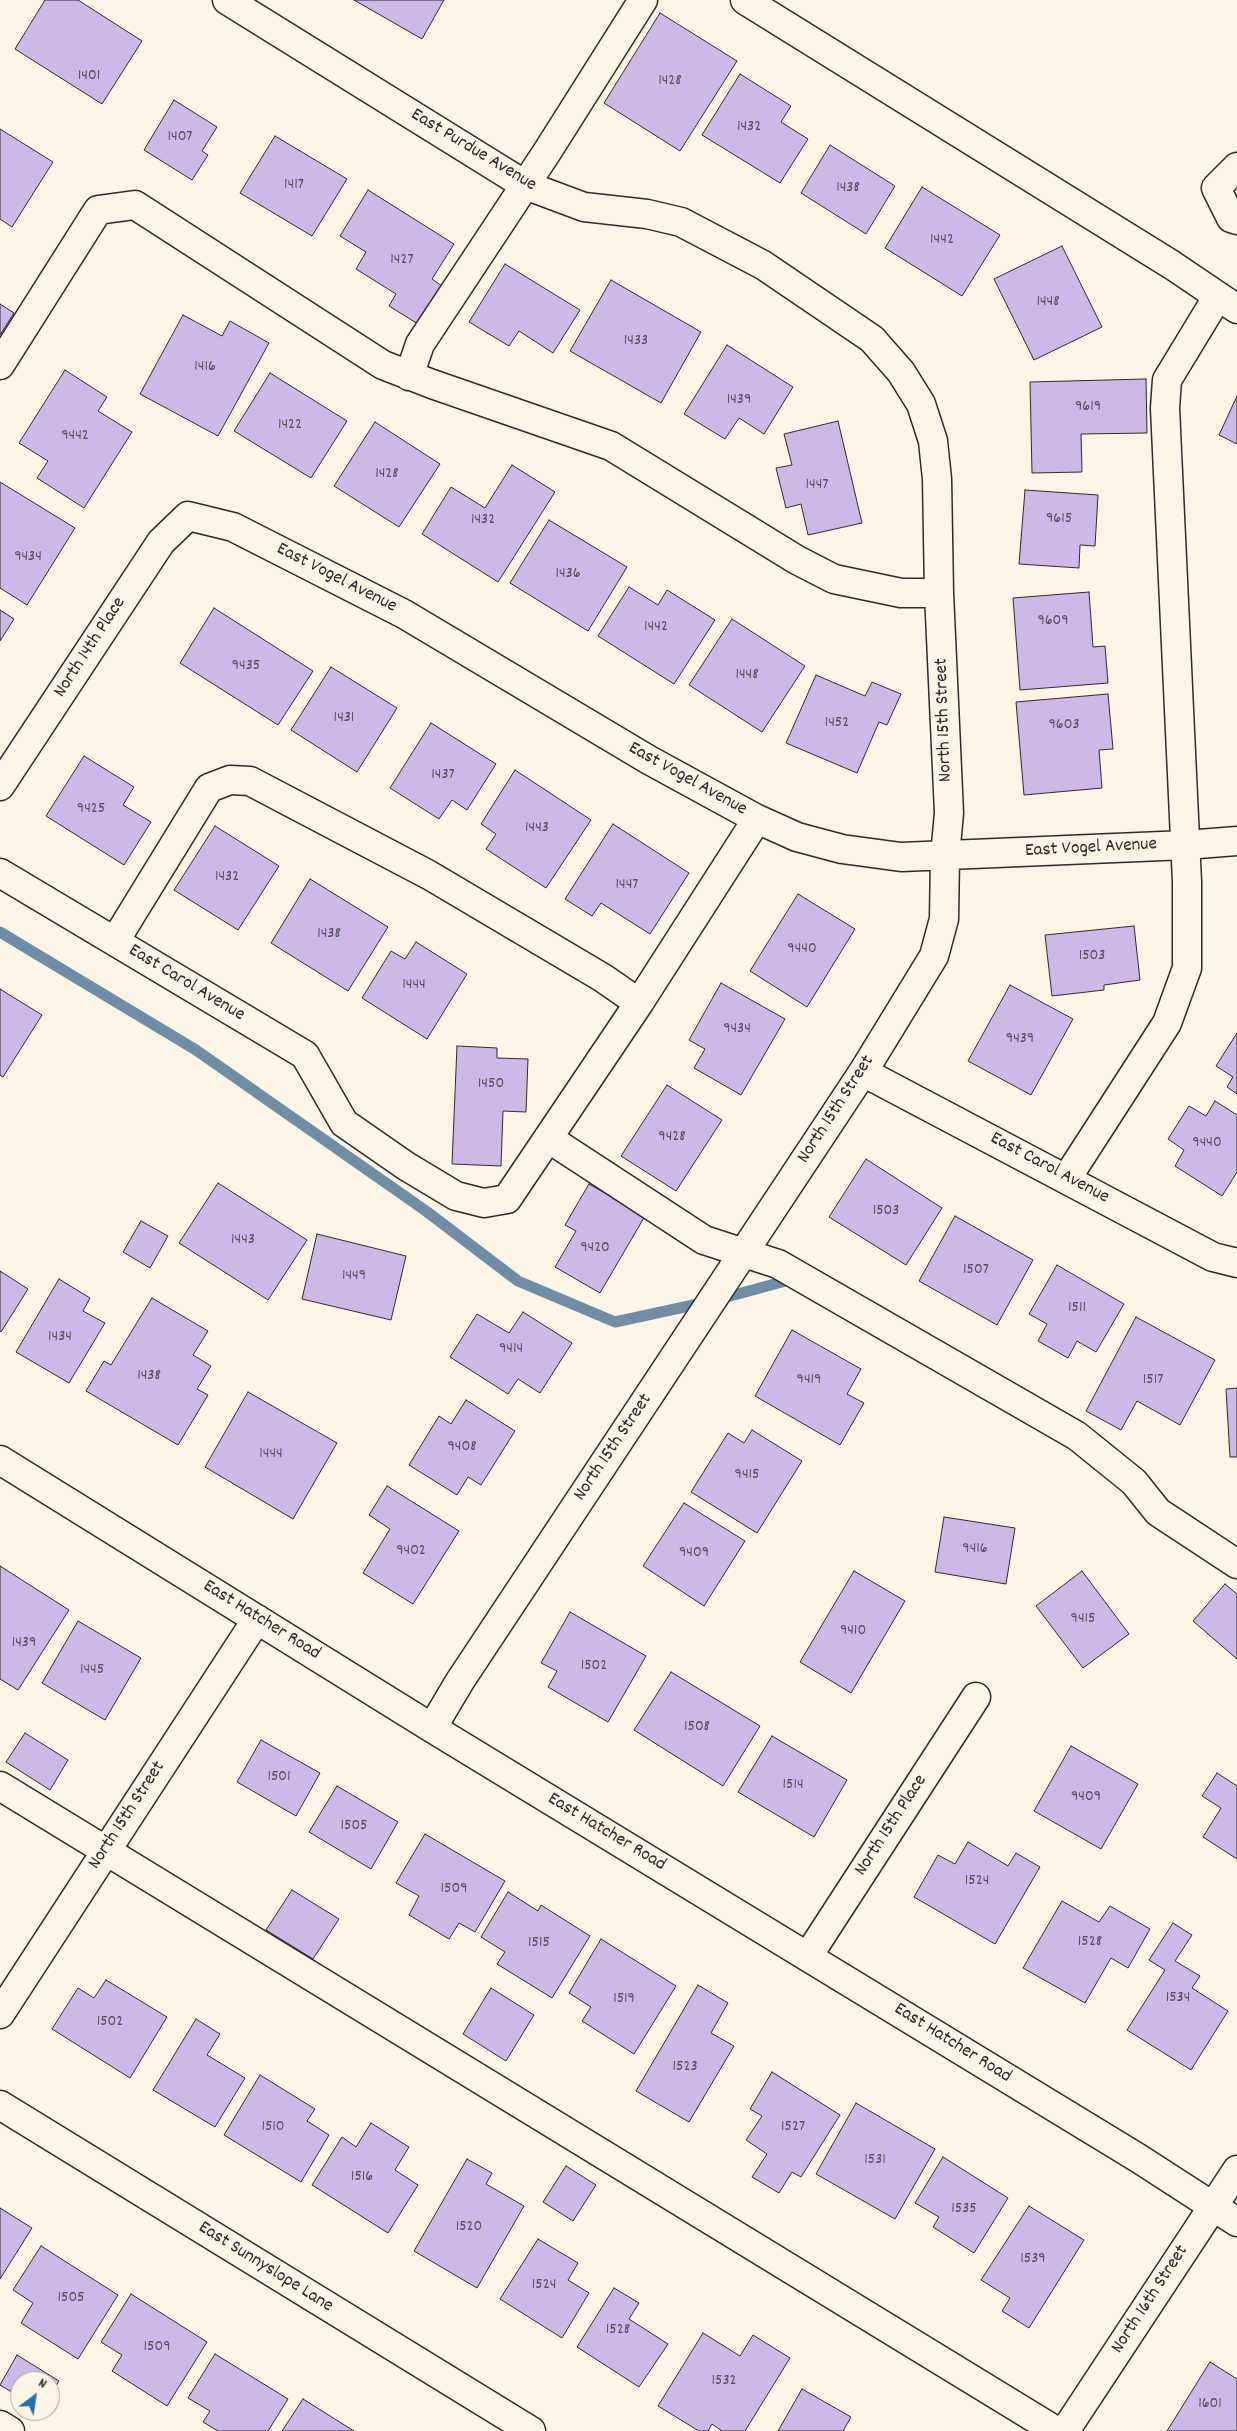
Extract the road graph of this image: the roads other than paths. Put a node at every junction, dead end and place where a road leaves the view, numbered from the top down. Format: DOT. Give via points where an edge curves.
graph roads {
  1 [pos="227,0"];
  2 [pos="643,0"];
  3 [pos="745,0"];
  4 [pos="1237,167"];
  5 [pos="525,185"];
  6 [pos="1237,220"];
  7 [pos="1228,303"];
  8 [pos="0,365"];
  9 [pos="409,376"];
  10 [pos="921,404"];
  11 [pos="188,516"];
  12 [pos="939,593"];
  13 [pos="0,786"];
  14 [pos="757,819"];
  15 [pos="1237,841"];
  16 [pos="1186,845"];
  17 [pos="945,856"];
  18 [pos="0,873"];
  19 [pos="115,941"];
  20 [pos="639,1003"];
  21 [pos="863,1072"];
  22 [pos="548,1138"];
  23 [pos="1067,1178"];
  24 [pos="744,1253"];
  25 [pos="1237,1263"];
  26 [pos="0,1460"];
  27 [pos="1237,1564"];
  28 [pos="257,1619"];
  29 [pos="976,1697"];
  30 [pos="432,1728"];
  31 [pos="0,1786"];
  32 [pos="106,1851"];
  33 [pos="808,1956"];
  34 [pos="0,2014"];
  35 [pos="0,2105"];
  36 [pos="1237,2170"];
  37 [pos="1213,2207"];
  38 [pos="1237,2222"];
  39 [pos="0,2425"];
  40 [pos="10,2431"];
  41 [pos="531,2431"];
  42 [pos="1056,2431"];
  43 [pos="1065,2431"];
  1 -- 5 [label="street, East Purdue Avenue"];
  2 -- 5 [label="street"];
  3 -- 7 [label="street"];
  4 -- 6 [label="street" via="1216,188 1232,218"];
  5 -- 9 [label="street" via="420,344"];
  5 -- 10 [label="street, East Purdue Avenue" via="584,208 648,214 681,222 763,265 872,339 902,372"];
  7 -- 16 [label="street" via="1167,380 1165,408"];
  8 -- 9 [label="street" via="98,210 134,205 383,365"];
  9 -- 12 [label="street" via="611,446 797,560 834,579 901,593"];
  10 -- 12 [label="street, North 15th Street" via="933,441 938,479"];
  11 -- 13 [label="street, North 14th Place" via="161,542"];
  11 -- 14 [label="street, East Vogel Avenue" via="233,527 404,614 649,760"];
  12 -- 17 [label="street, North 15th Street" via="949,813"];
  14 -- 17 [label="street, East Vogel Avenue" via="797,837 842,849 901,857"];
  14 -- 20 [label="street"];
  15 -- 16 [label="street, East Vogel Avenue"];
  16 -- 17 [label="street, East Vogel Avenue"];
  16 -- 23 [label="street" via="1187,968 1167,1023"];
  17 -- 21 [label="street, North 15th Street" via="944,919 934,956"];
  18 -- 19 [label="street, East Carol Avenue"];
  19 -- 20 [label="street" via="210,788 230,780 250,781 428,876 603,978"];
  19 -- 22 [label="street, East Carol Avenue" via="305,1054 344,1123 456,1196 484,1203 507,1199"];
  20 -- 22 [label="street"];
  21 -- 23 [label="street, East Carol Avenue"];
  21 -- 24 [label="street, North 15th Street"];
  22 -- 24 [label="street" via="704,1240"];
  23 -- 25 [label="street, East Carol Avenue" via="1213,1257"];
  24 -- 27 [label="street" via="778,1264 1078,1436 1134,1482 1158,1512"];
  24 -- 30 [label="street, North 15th Street"];
  26 -- 28 [label="street, East Hatcher Road"];
  28 -- 30 [label="street, East Hatcher Road"];
  28 -- 32 [label="street, North 15th Street"];
  29 -- 33 [label="street, North 15th Place"];
  30 -- 33 [label="street, East Hatcher Road"];
  31 -- 32 [label="street"];
  32 -- 34 [label="street, North 15th Street"];
  32 -- 42 [label="street"];
  33 -- 37 [label="street, East Hatcher Road"];
  35 -- 41 [label="street, East Sunnyslope Lane"];
  36 -- 37 [label="street, North 16th Street"];
  37 -- 38 [label="street, East Hatcher Road"];
  37 -- 43 [label="street, North 16th Street"];
  39 -- 40 [label="street"];
}
